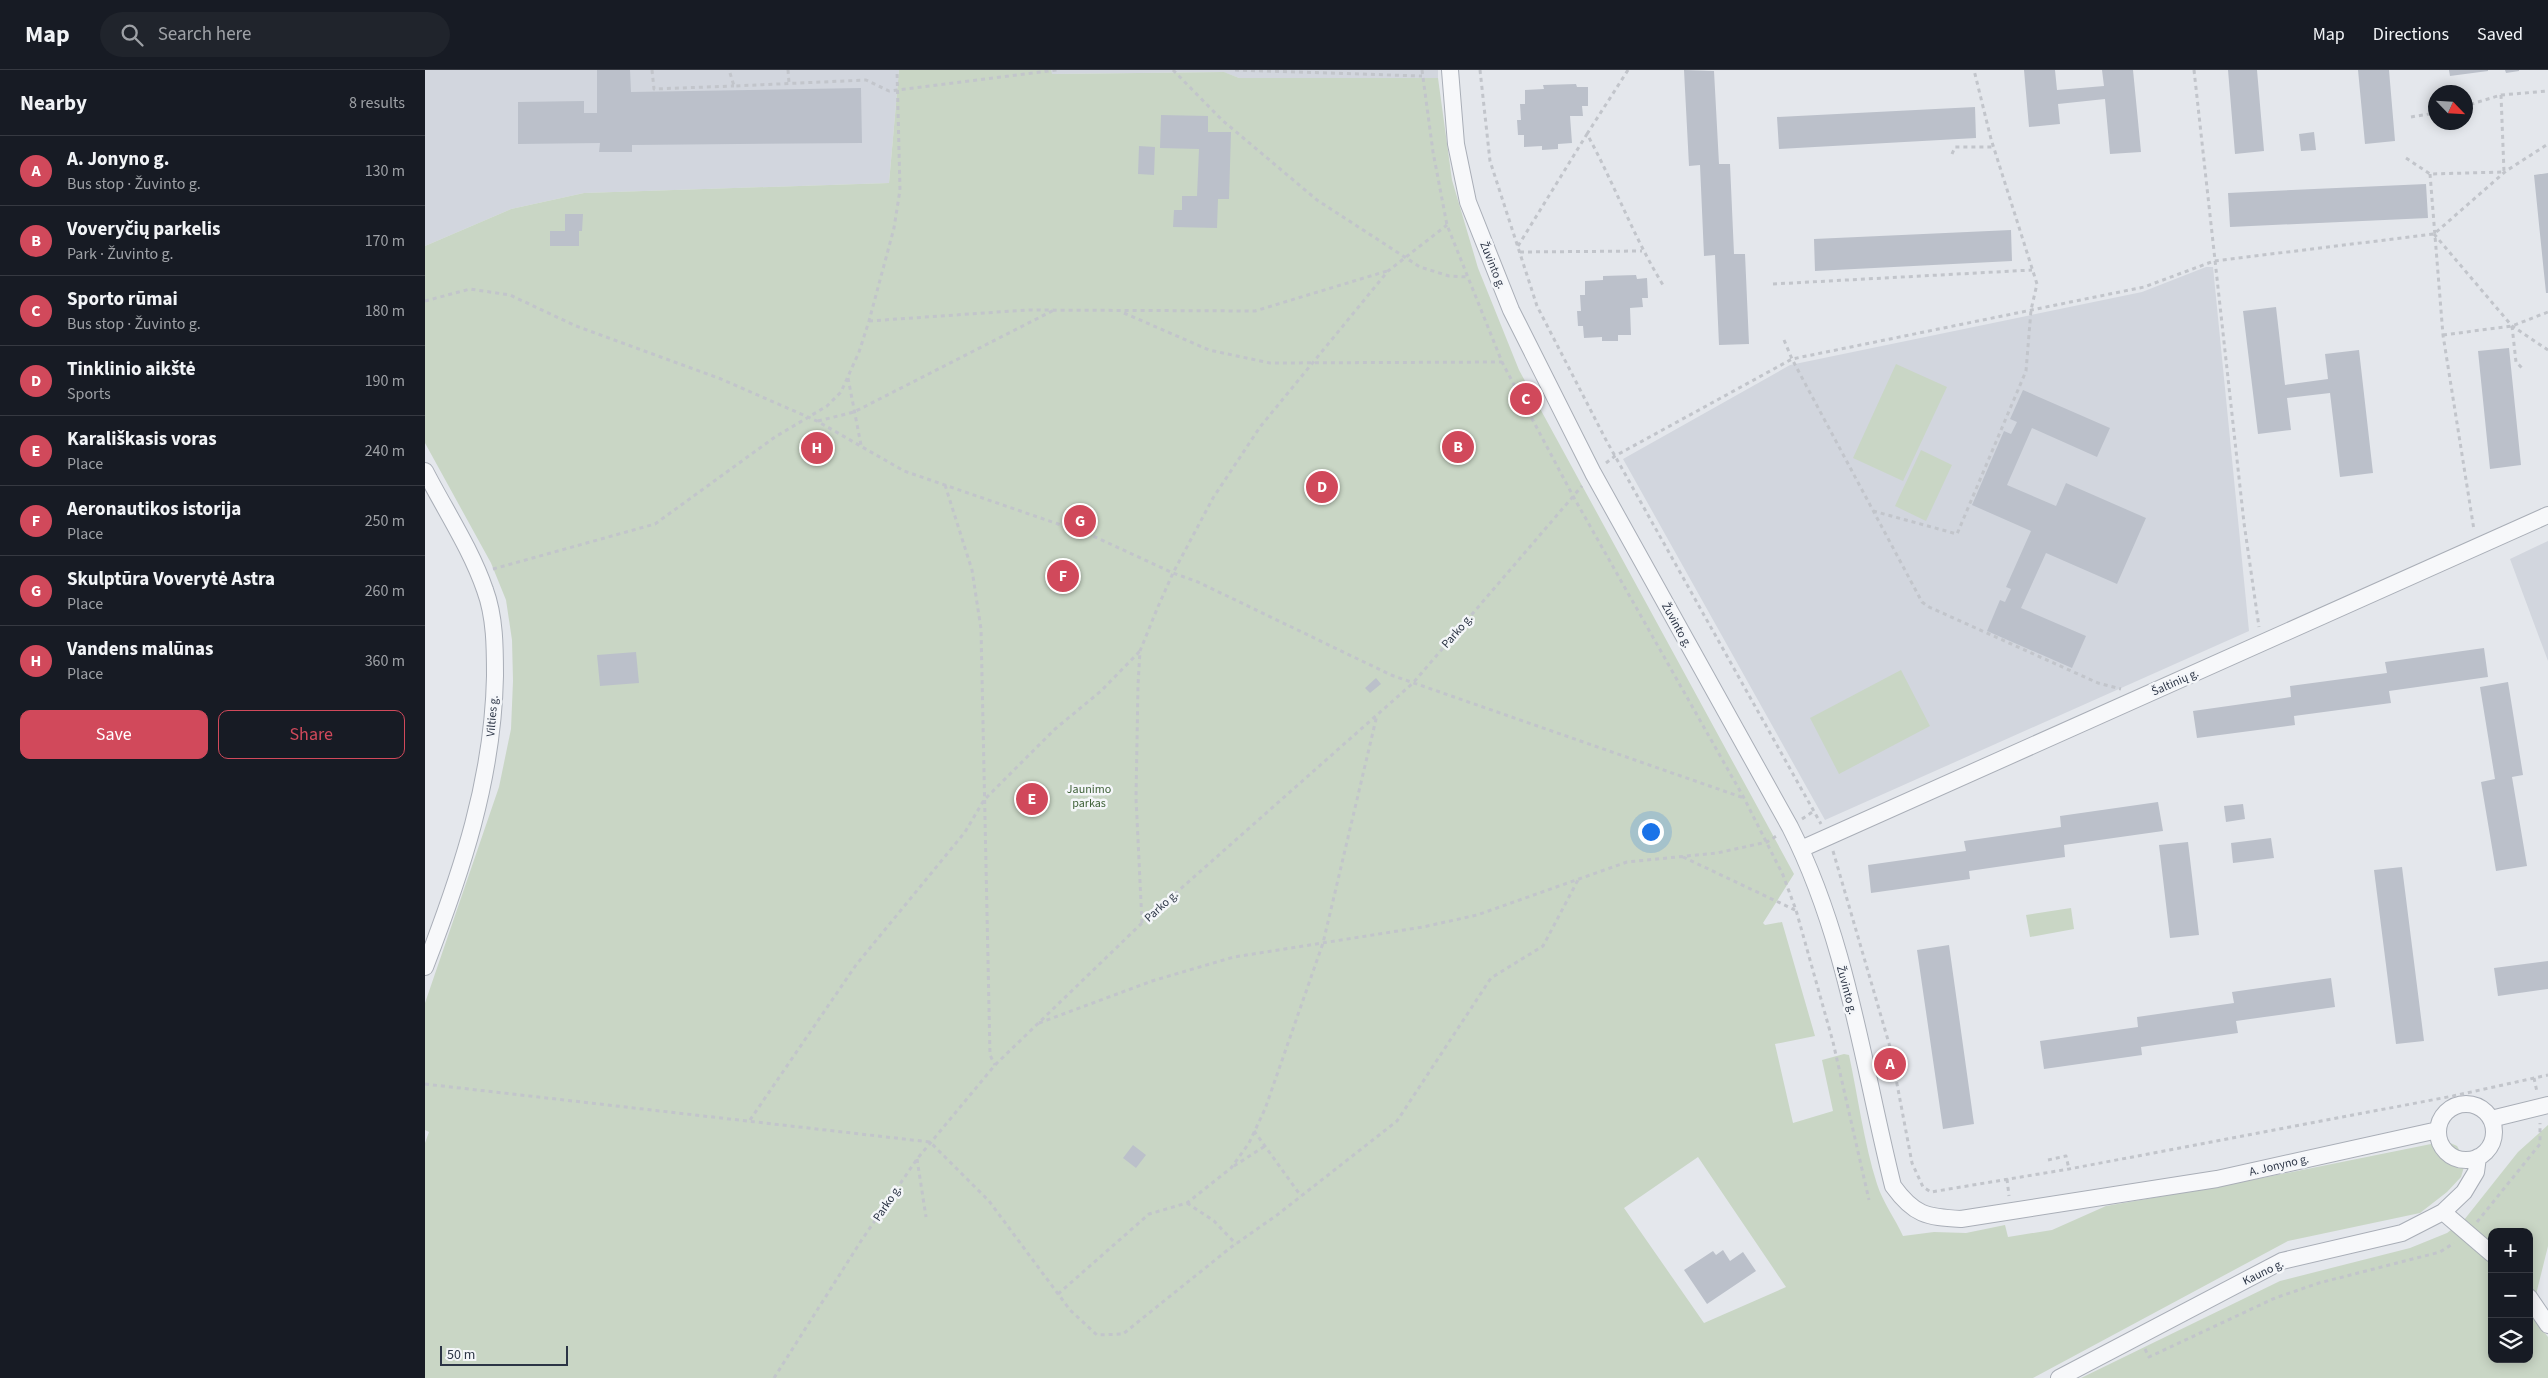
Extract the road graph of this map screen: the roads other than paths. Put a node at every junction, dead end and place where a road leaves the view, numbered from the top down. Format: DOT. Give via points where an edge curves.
graph roads {
  1 [pos="1450,70"];
  2 [pos="425,471"];
  3 [pos="2548,515"];
  4 [pos="1801,849"];
  5 [pos="425,966"];
  6 [pos="2548,1105"];
  7 [pos="2491,1119"];
  8 [pos="2438,1130"];
  9 [pos="2478,1157"];
  10 [pos="1893,1186"];
  11 [pos="2443,1212"];
  12 [pos="2488,1251"];
  13 [pos="2533,1303"];
  14 [pos="2548,1325"];
  15 [pos="2059,1378"];
  1 -- 4 [label="street, Žuvinto g." via="1456,144 1468,202 1511,310 1593,473"];
  2 -- 5 [label="street, Vilties g." via="478,573 492,616 495,656 494,712 486,776 467,849"];
  3 -- 4 [label="street, Šaltinių g."];
  4 -- 10 [label="street, Žuvinto g." via="1831,928"];
  6 -- 7 [label="street"];
  7 -- 8 [label="street" via="2479,1106 2462,1104 2446,1112"];
  7 -- 9 [label="street" via="2494,1136 2486,1152"];
  8 -- 9 [label="street" via="2442,1146 2454,1157 2470,1160"];
  8 -- 10 [label="street, A. Jonyno g." via="2217,1179 1961,1218 1931,1218 1905,1202"];
  9 -- 11 [label="street, Kauno g." via="2476,1172 2464,1192"];
  11 -- 12 [label="street"];
  11 -- 15 [label="street, Kauno g." via="2402,1233 2282,1261"];
  13 -- 14 [label="street"];
}
